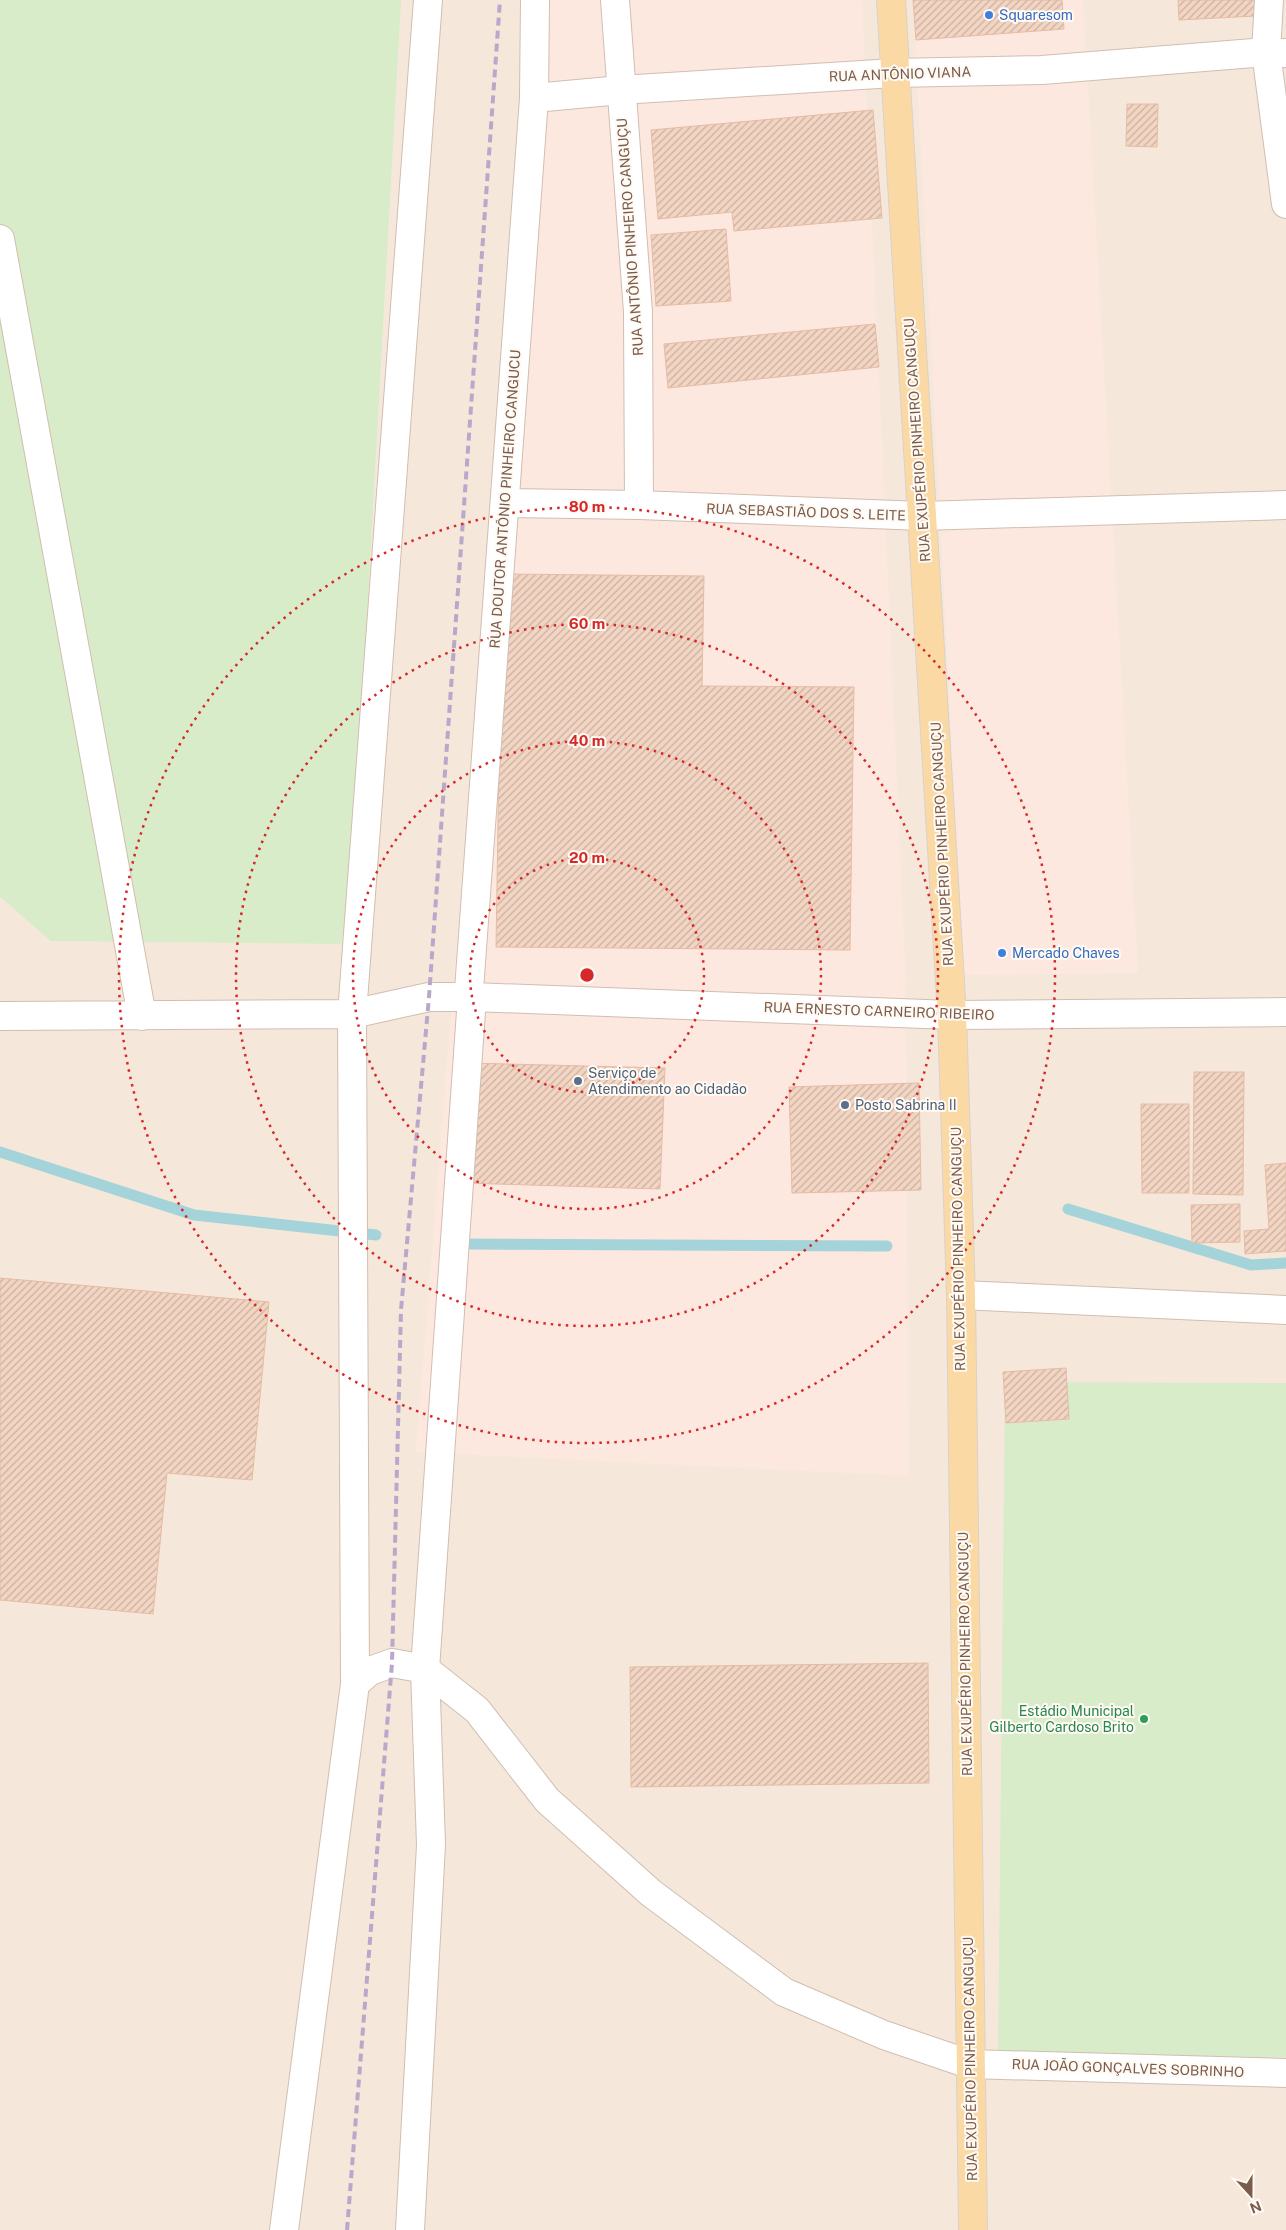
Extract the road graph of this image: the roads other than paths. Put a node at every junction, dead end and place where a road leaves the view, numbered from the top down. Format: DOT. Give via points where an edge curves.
graph roads {
  1 [pos="428,0"];
  2 [pos="535,0"];
  3 [pos="615,0"];
  4 [pos="891,0"];
  5 [pos="1268,0"];
  6 [pos="1276,52"];
  7 [pos="894,73"];
  8 [pos="621,90"];
  9 [pos="534,98"];
  10 [pos="1286,204"];
  11 [pos="0,239"];
  12 [pos="505,503"];
  13 [pos="639,504"];
  14 [pos="1286,505"];
  15 [pos="922,516"];
  16 [pos="472,997"];
  17 [pos="1286,1012"];
  18 [pos="352,1014"];
  19 [pos="952,1015"];
  20 [pos="0,1016"];
  21 [pos="142,1016"];
  22 [pos="961,1295"];
  23 [pos="1286,1310"];
  24 [pos="425,1669"];
  25 [pos="354,1684"];
  26 [pos="969,2064"];
  27 [pos="1286,2074"];
  28 [pos="284,2230"];
  29 [pos="410,2230"];
  30 [pos="973,2230"];
  1 -- 18 [label="street"];
  2 -- 9 [label="street, RUA DOUTOR ANTÔNIO PINHEIRO CANGUCU"];
  3 -- 8 [label="street, RUA ANTÔNIO PINHEIRO CANGUÇU"];
  4 -- 7 [label="main road, RUA EXUPÉRIO PINHEIRO CANGUÇU"];
  5 -- 6 [label="street"];
  6 -- 7 [label="street, RUA ANTÔNIO VIANA" via="1042,70"];
  6 -- 10 [label="street"];
  7 -- 8 [label="street, RUA ANTÔNIO VIANA"];
  7 -- 15 [label="main road, RUA EXUPÉRIO PINHEIRO CANGUÇU"];
  8 -- 9 [label="street, RUA ANTÔNIO VIANA"];
  8 -- 13 [label="street, RUA ANTÔNIO PINHEIRO CANGUÇU" via="638,312"];
  9 -- 12 [label="street, RUA DOUTOR ANTÔNIO PINHEIRO CANGUCU"];
  11 -- 21 [label="street"];
  12 -- 13 [label="street, RUA SEBASTIÃO DOS S. LEITE"];
  12 -- 16 [label="street, RUA DOUTOR ANTÔNIO PINHEIRO CANGUCU" via="468,990"];
  13 -- 15 [label="street, RUA SEBASTIÃO DOS S. LEITE"];
  14 -- 15 [label="street, RUA SEBASTIÃO DOS S. LEITE"];
  15 -- 19 [label="main road, RUA EXUPÉRIO PINHEIRO CANGUÇU"];
  16 -- 18 [label="street, RUA ERNESTO CARNEIRO RIBEIRO" via="429,997"];
  16 -- 19 [label="street, RUA ERNESTO CARNEIRO RIBEIRO"];
  16 -- 24 [label="street, RUA DOUTOR ANTÔNIO PINHEIRO CANGUCU"];
  17 -- 19 [label="street, RUA ERNESTO CARNEIRO RIBEIRO"];
  18 -- 21 [label="street, RUA ERNESTO CARNEIRO RIBEIRO"];
  18 -- 25 [label="street"];
  19 -- 22 [label="main road, RUA EXUPÉRIO PINHEIRO CANGUÇU"];
  20 -- 21 [label="street, RUA ERNESTO CARNEIRO RIBEIRO"];
  22 -- 23 [label="street"];
  22 -- 26 [label="main road, RUA EXUPÉRIO PINHEIRO CANGUÇU"];
  24 -- 25 [label="street" via="392,1663 370,1671"];
  24 -- 26 [label="street, RUA JOÃO GONÇALVES SOBRINHO" via="477,1710 554,1807 651,1892 784,1992 884,2035"];
  24 -- 29 [label="street, RUA DOUTOR ANTÔNIO PINHEIRO CANGUCU" via="431,1845"];
  25 -- 28 [label="street"];
  26 -- 27 [label="street, RUA JOÃO GONÇALVES SOBRINHO"];
  26 -- 30 [label="main road, RUA EXUPÉRIO PINHEIRO CANGUÇU"];
}
